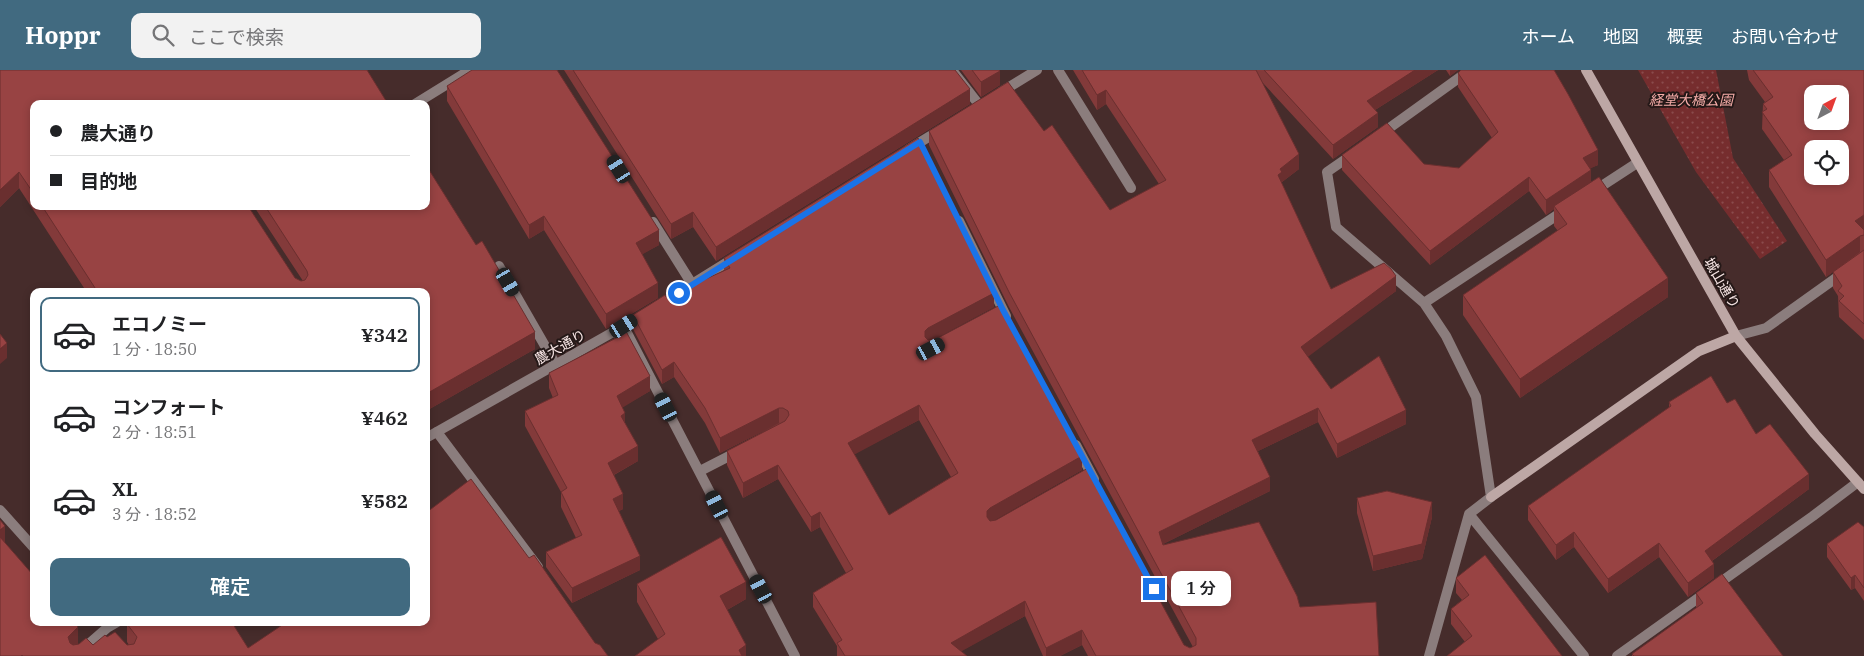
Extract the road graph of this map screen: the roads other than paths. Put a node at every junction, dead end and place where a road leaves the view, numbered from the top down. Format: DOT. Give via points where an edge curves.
graph roads {
  1 [pos="470,70"];
  2 [pos="952,70"];
  3 [pos="1037,70"];
  4 [pos="1058,70"];
  5 [pos="1470,70"];
  6 [pos="1586,70"];
  7 [pos="422,100"];
  8 [pos="950,124"];
  9 [pos="1374,138"];
  10 [pos="1359,150"];
  11 [pos="903,153"];
  12 [pos="1637,164"];
  13 [pos="1131,188"];
  14 [pos="952,209"];
  15 [pos="645,210"];
  16 [pos="743,253"];
  17 [pos="1864,258"];
  18 [pos="498,266"];
  19 [pos="692,284"];
  20 [pos="670,298"];
  21 [pos="1424,303"];
  22 [pos="655,308"];
  23 [pos="624,326"];
  24 [pos="1012,328"];
  25 [pos="1736,336"];
  26 [pos="556,365"];
  27 [pos="437,432"];
  28 [pos="430,436"];
  29 [pos="1072,438"];
  30 [pos="749,446"];
  31 [pos="700,471"];
  32 [pos="1861,485"];
  33 [pos="1100,490"];
  34 [pos="1491,497"];
  35 [pos="0,510"];
  36 [pos="1468,514"];
  37 [pos="30,544"];
  38 [pos="545,577"];
  39 [pos="107,628"];
  40 [pos="75,656"];
  41 [pos="795,656"];
  42 [pos="1429,656"];
  43 [pos="1584,656"];
  44 [pos="1617,656"];
  1 -- 7 [label="street"];
  2 -- 3 [label="street" via="984,103"];
  4 -- 13 [label="street"];
  5 -- 9 [label="street"];
  6 -- 12 [label="street, 城山通り"];
  8 -- 11 [label="street" via="922,146"];
  10 -- 21 [label="street" via="1327,172 1336,227"];
  12 -- 21 [label="street"];
  12 -- 25 [label="street, 城山通り"];
  14 -- 24 [label="street" via="999,312"];
  15 -- 19 [label="street"];
  16 -- 19 [label="street"];
  17 -- 25 [label="street" via="1766,328"];
  18 -- 26 [label="street"];
  19 -- 20 [label="street"];
  21 -- 34 [label="street" via="1446,336 1476,397"];
  22 -- 23 [label="street, 農大通り"];
  23 -- 26 [label="street, 農大通り"];
  23 -- 31 [label="street"];
  25 -- 32 [label="street, 城山通り" via="1814,434"];
  25 -- 34 [label="street" via="1699,351"];
  26 -- 27 [label="street, 農大通り"];
  27 -- 28 [label="street, 農大通り"];
  27 -- 38 [label="street"];
  29 -- 33 [label="street" via="1087,475"];
  30 -- 31 [label="street"];
  31 -- 41 [label="street"];
  32 -- 44 [label="street"];
  34 -- 36 [label="street"];
  35 -- 37 [label="street"];
  36 -- 42 [label="street"];
  36 -- 43 [label="street"];
  39 -- 40 [label="street"];
}
